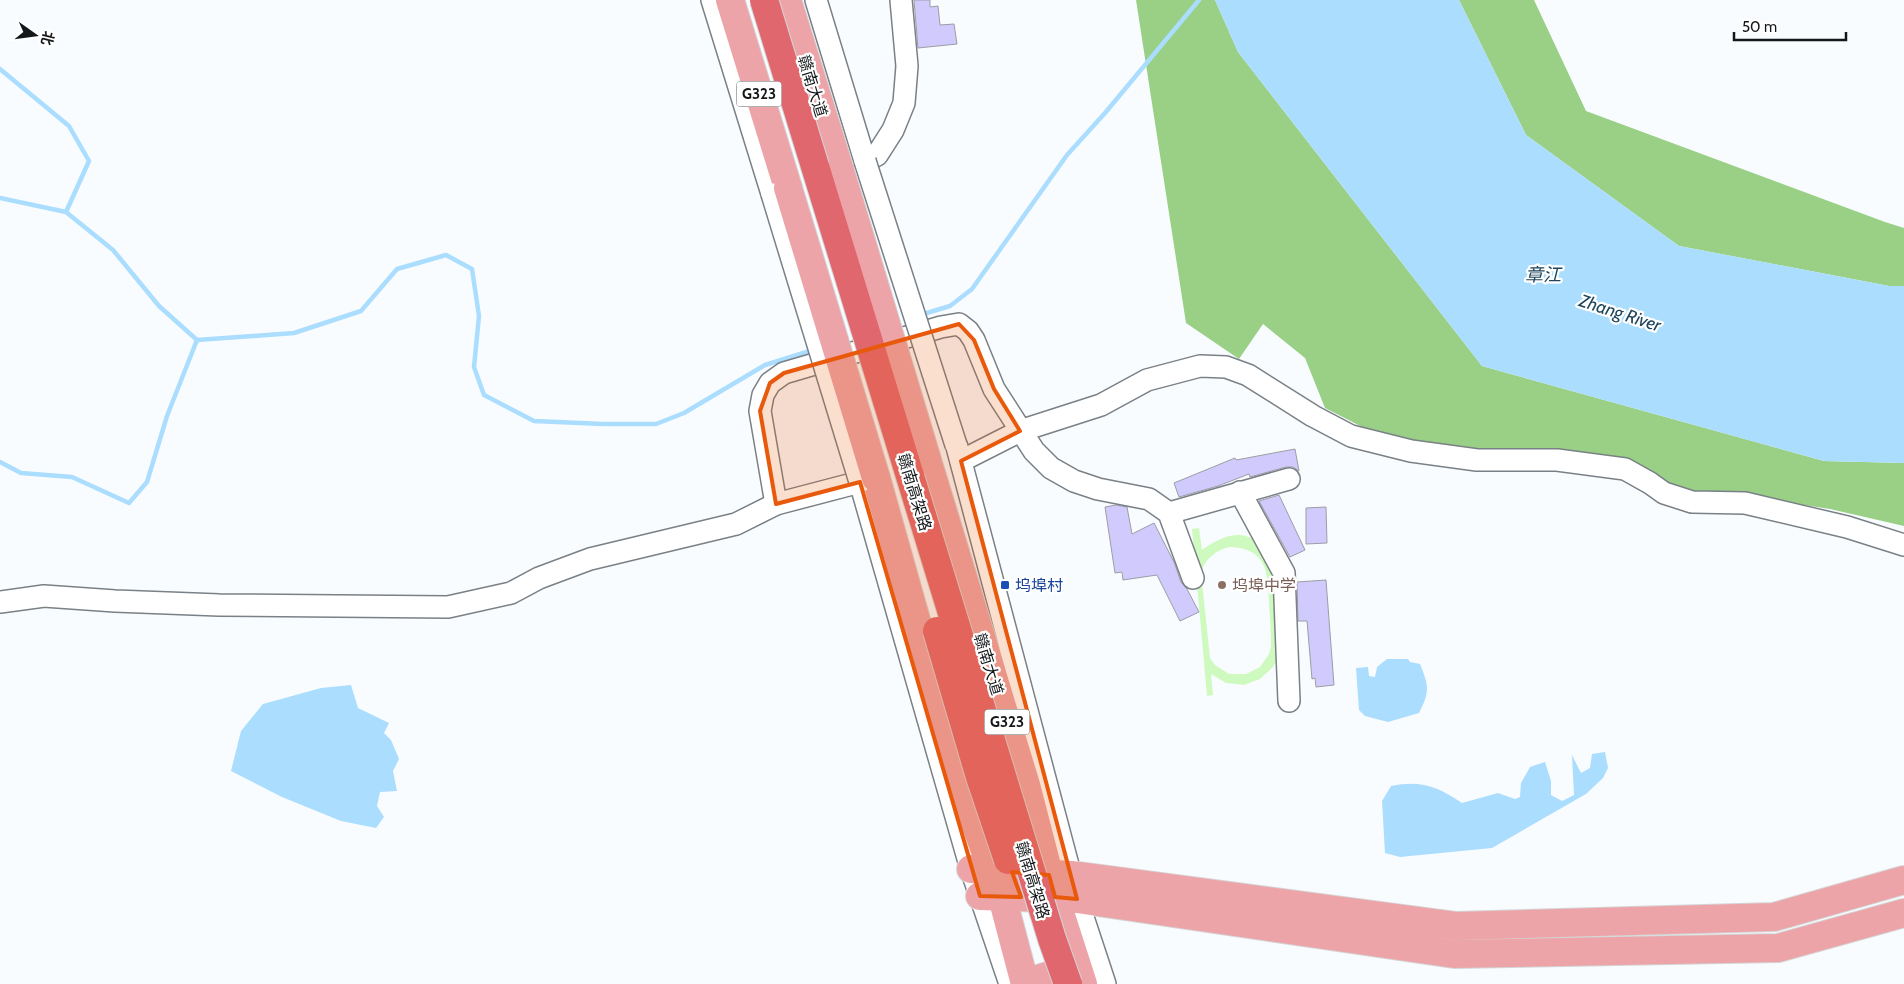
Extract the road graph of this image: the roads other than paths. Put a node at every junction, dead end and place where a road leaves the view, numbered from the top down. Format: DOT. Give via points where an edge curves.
graph roads {
  1 [pos="712,0"];
  2 [pos="730,0"];
  3 [pos="747,0"];
  4 [pos="764,0"];
  5 [pos="786,0"];
  6 [pos="816,0"];
  7 [pos="901,0"];
  8 [pos="747,115"];
  9 [pos="865,161"];
  10 [pos="780,191"];
  11 [pos="1020,431"];
  12 [pos="958,453"];
  13 [pos="1289,479"];
  14 [pos="868,480"];
  15 [pos="1240,492"];
  16 [pos="776,504"];
  17 [pos="1169,513"];
  18 [pos="1904,545"];
  19 [pos="1193,578"];
  20 [pos="0,602"];
  21 [pos="1289,701"];
  22 [pos="1026,786"];
  23 [pos="967,801"];
  24 [pos="982,869"];
  25 [pos="1904,880"];
  26 [pos="1063,887"];
  27 [pos="991,897"];
  28 [pos="1904,913"];
  29 [pos="1076,978"];
  30 [pos="1027,984"];
  31 [pos="1106,984"];
  1 -- 8 [label="street"];
  2 -- 8 [label="main road"];
  2 -- 10 [label="main road, G323"];
  3 -- 30 [label="highway, 赣南高架路, bridge" via="833,274 980,777"];
  4 -- 29 [label="highway, 赣南高架路, bridge" via="1052,939"];
  5 -- 22 [label="main road, 赣南大道 / G323, bridge"];
  6 -- 9 [label="street"];
  7 -- 9 [label="street" via="907,66 904,103 893,130 876,155"];
  8 -- 10 [label="street"];
  9 -- 12 [label="street, bridge"];
  10 -- 14 [label="main road, bridge"];
  11 -- 12 [label="street"];
  11 -- 16 [label="street" via="994,389 974,340 968,330 958,324 784,373 770,383 763,395 760,411"];
  11 -- 17 [label="street" via="1051,468 1074,481 1149,499"];
  11 -- 18 [label="street" via="1101,405 1146,380 1200,366 1226,367 1248,375 1351,436 1411,450 1477,460 1557,460 1625,469 1664,493 1692,502 1745,503 1847,527"];
  12 -- 26 [label="street"];
  13 -- 15 [label="street"];
  14 -- 16 [label="street"];
  14 -- 23 [label="main road"];
  14 -- 24 [label="street"];
  15 -- 17 [label="street"];
  15 -- 21 [label="street" via="1284,573"];
  16 -- 20 [label="street" via="736,524 590,559 539,578 511,593 448,607 219,605 44,596"];
  17 -- 19 [label="street"];
  22 -- 23 [label="main road"];
  22 -- 26 [label="main road, 赣南大道 / G323"];
  23 -- 24 [label="main road"];
  24 -- 26 [label="main road"];
  24 -- 27 [label="main road"];
  25 -- 26 [label="main road" via="1774,918 1456,926"];
  26 -- 27 [label="main road"];
  26 -- 28 [label="main road" via="1454,954 1778,948"];
  26 -- 29 [label="main road, 赣南大道 / G323"];
  26 -- 31 [label="street"];
  27 -- 30 [label="main road"];
  29 -- 30 [label="main road"];
}
